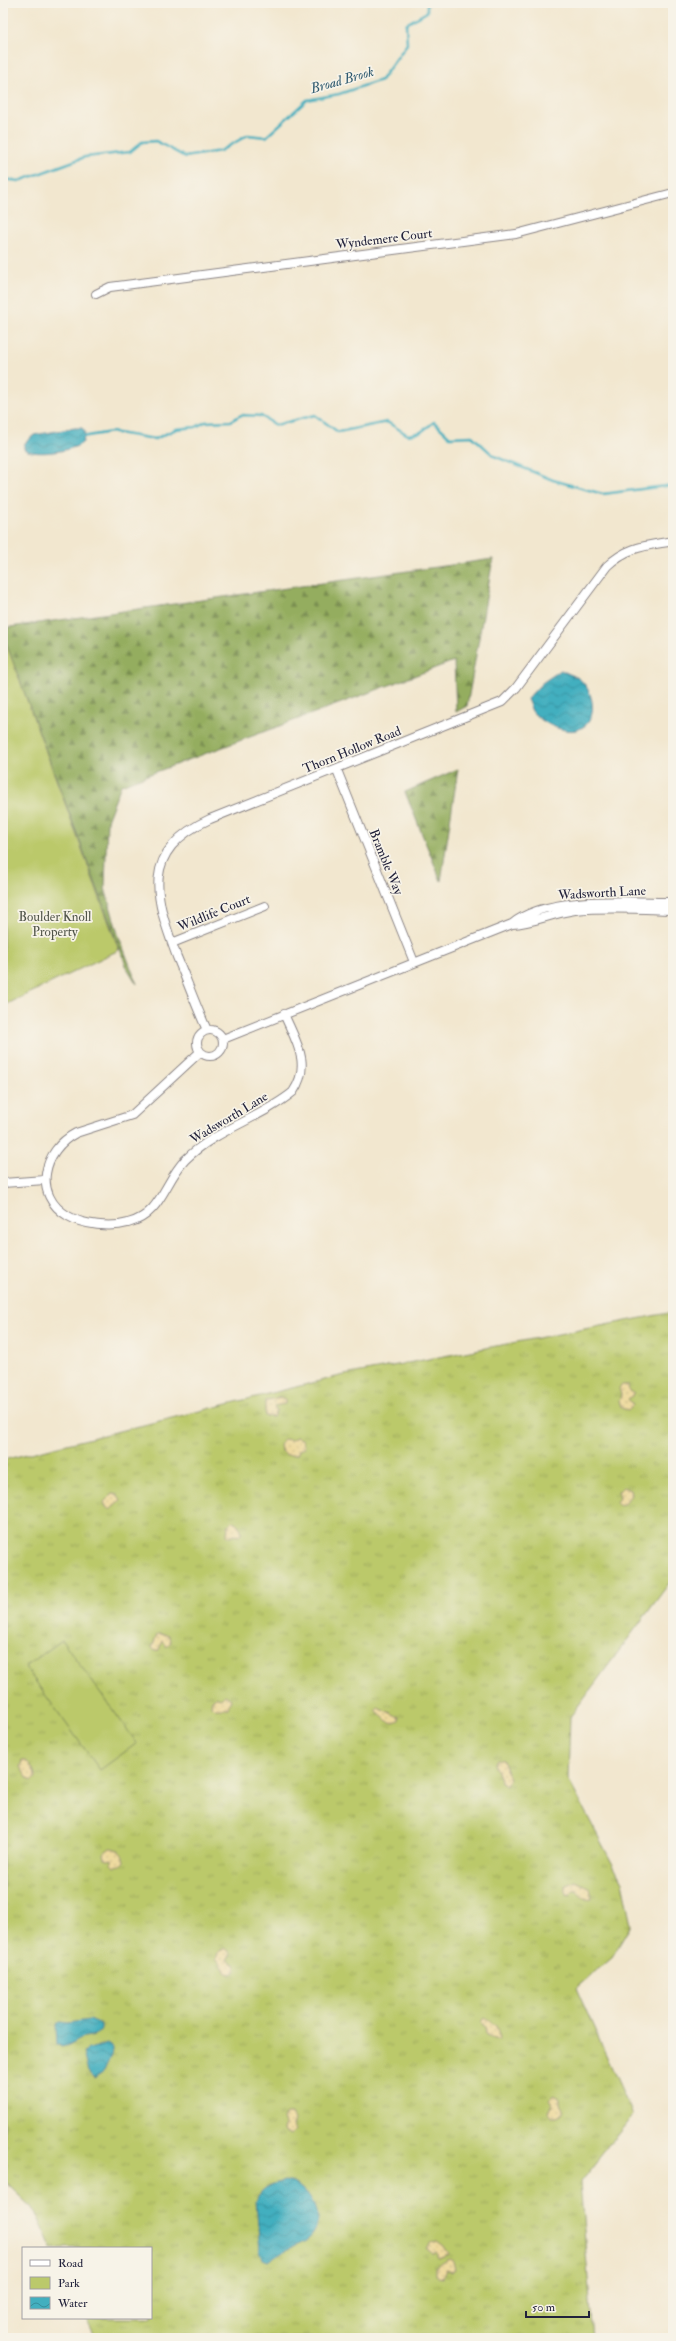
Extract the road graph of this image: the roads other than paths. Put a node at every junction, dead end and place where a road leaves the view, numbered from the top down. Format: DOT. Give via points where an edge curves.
graph roads {
  1 [pos="673,193"];
  2 [pos="96,294"];
  3 [pos="673,541"];
  4 [pos="337,770"];
  5 [pos="673,902"];
  6 [pos="264,906"];
  7 [pos="673,910"];
  8 [pos="512,924"];
  9 [pos="172,943"];
  10 [pos="414,962"];
  11 [pos="284,1014"];
  12 [pos="207,1030"];
  13 [pos="223,1039"];
  14 [pos="200,1052"];
  15 [pos="45,1180"];
  16 [pos="3,1183"];
  1 -- 2 [label="street, Wyndemere Court" via="516,234 110,287"];
  3 -- 4 [label="street, Thorn Hollow Road" via="624,552 607,566 516,688 502,702"];
  4 -- 9 [label="street, Thorn Hollow Road" via="210,819 181,836 166,856 157,884 163,919"];
  4 -- 10 [label="street, Bramble Way"];
  5 -- 8 [label="street, Wadsworth Lane" via="572,903 520,917"];
  6 -- 9 [label="street, Wildlife Court"];
  7 -- 8 [label="street, Wadsworth Lane" via="575,910"];
  8 -- 10 [label="street, Wadsworth Lane"];
  9 -- 12 [label="street, Thorn Hollow Road"];
  10 -- 11 [label="street, Wadsworth Lane"];
  11 -- 13 [label="street, Wadsworth Lane"];
  11 -- 15 [label="street, Wadsworth Lane" via="303,1063 298,1084 285,1098 197,1149 182,1164 160,1200 145,1216 133,1222 117,1225 77,1220 59,1208 48,1191"];
  12 -- 13 [label="street" via="218,1032"];
  12 -- 14 [label="street" via="197,1040"];
  13 -- 14 [label="street" via="222,1050 215,1055 207,1056"];
  14 -- 15 [label="street" via="132,1115 76,1133 64,1140 54,1151"];
  15 -- 16 [label="street"];
}
